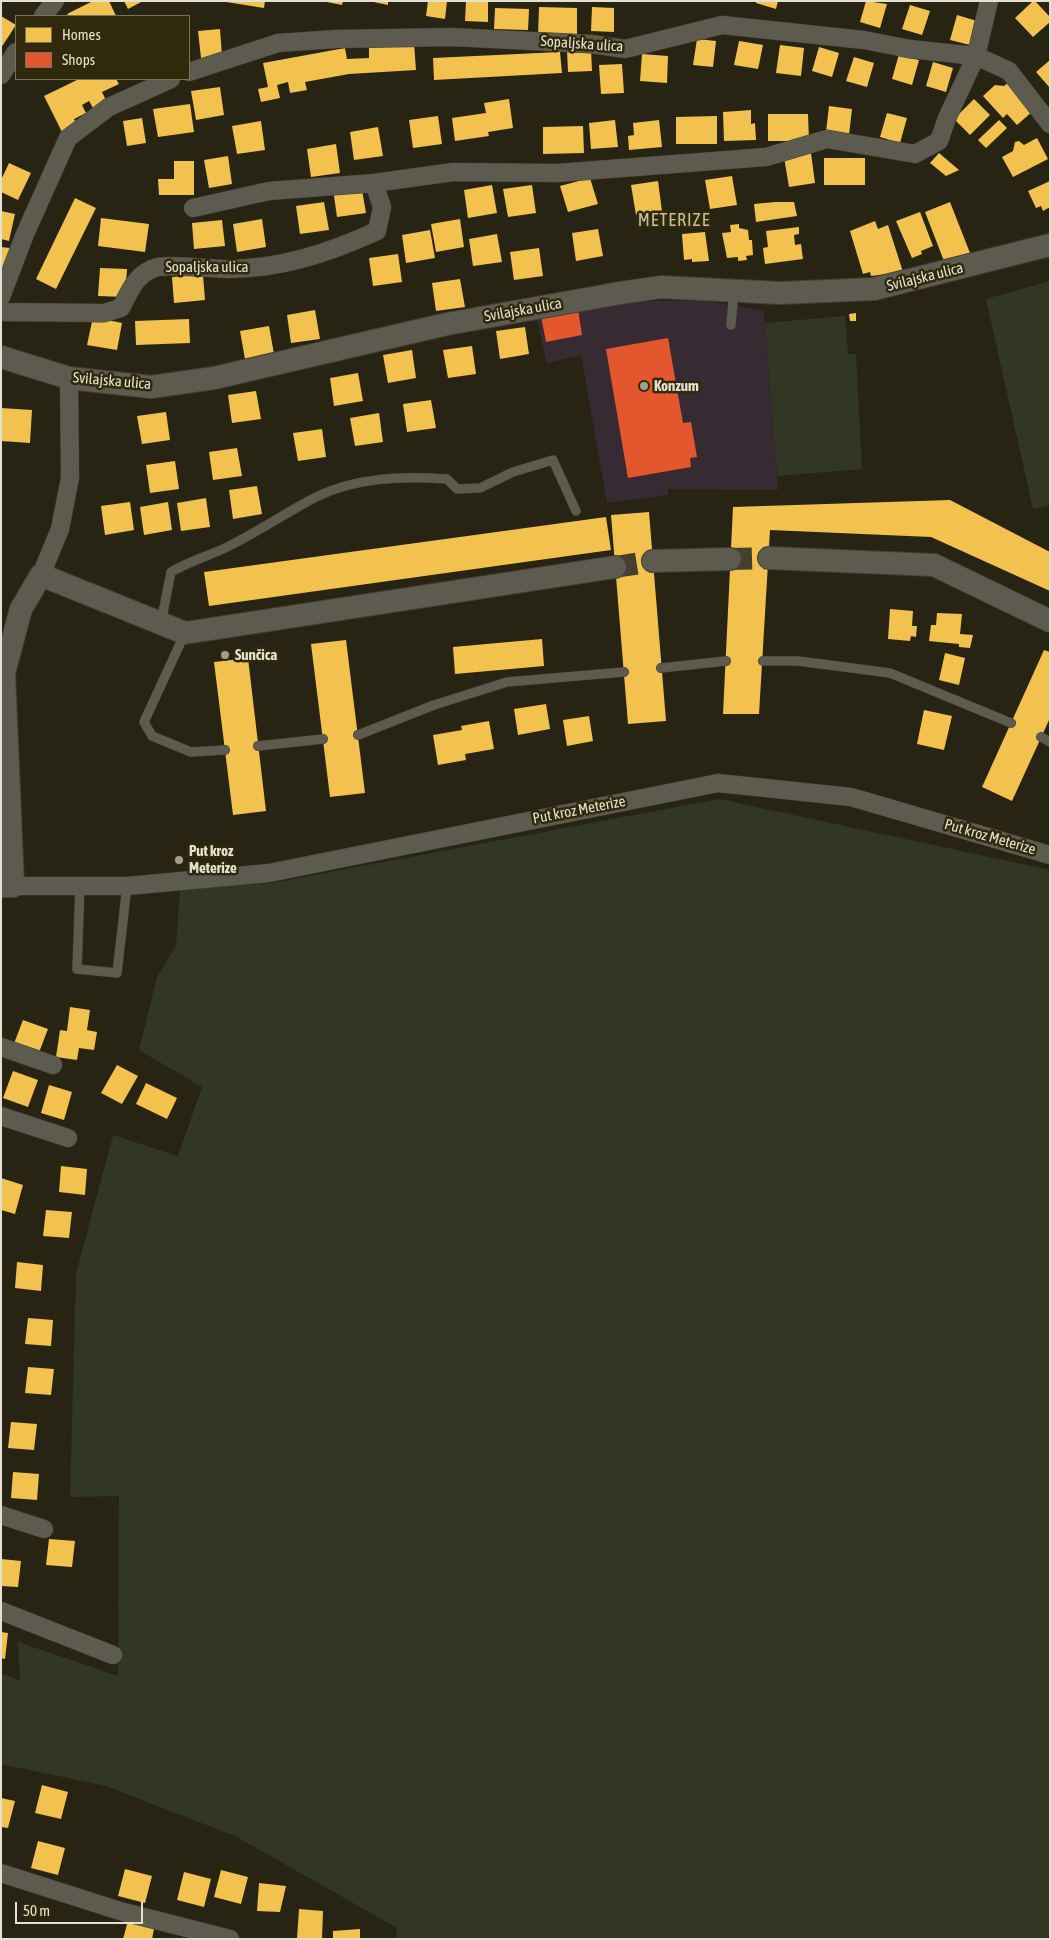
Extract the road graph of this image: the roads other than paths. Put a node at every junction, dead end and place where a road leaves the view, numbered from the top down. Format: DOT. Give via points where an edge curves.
graph roads {
  1 [pos="55,1"];
  2 [pos="990,1"];
  3 [pos="44,15"];
  4 [pos="15,54"];
  5 [pos="976,56"];
  6 [pos="190,72"];
  7 [pos="1,75"];
  8 [pos="170,80"];
  9 [pos="1050,124"];
  10 [pos="374,183"];
  11 [pos="193,208"];
  12 [pos="1050,245"];
  13 [pos="734,290"];
  14 [pos="1,297"];
  15 [pos="1,312"];
  16 [pos="731,325"];
  17 [pos="1,357"];
  18 [pos="69,378"];
  19 [pos="576,511"];
  20 [pos="768,558"];
  21 [pos="730,559"];
  22 [pos="653,562"];
  23 [pos="616,567"];
  24 [pos="41,576"];
  25 [pos="1050,621"];
  26 [pos="160,623"];
  27 [pos="185,633"];
  28 [pos="726,661"];
  29 [pos="763,661"];
  30 [pos="661,668"];
  31 [pos="624,672"];
  32 [pos="1011,723"];
  33 [pos="358,734"];
  34 [pos="323,739"];
  35 [pos="258,746"];
  36 [pos="225,750"];
  37 [pos="1050,855"];
  38 [pos="7,886"];
  39 [pos="80,886"];
  40 [pos="127,886"];
  41 [pos="1,1047"];
  42 [pos="53,1065"];
  43 [pos="1,1116"];
  44 [pos="68,1138"];
  45 [pos="1,1515"];
  46 [pos="44,1529"];
  47 [pos="1,1611"];
  48 [pos="113,1655"];
  49 [pos="1,1873"];
  50 [pos="230,1939"];
  1 -- 3 [label="street"];
  2 -- 5 [label="street"];
  4 -- 7 [label="street"];
  5 -- 6 [label="street, Sopaljska ulica" via="722,25 625,49 592,44 452,37 278,43"];
  5 -- 9 [label="street, Sopaljska ulica" via="1010,71"];
  5 -- 10 [label="street" via="939,142 915,154 827,139 766,157 558,173 453,172"];
  8 -- 14 [label="street" via="109,107 68,138"];
  10 -- 11 [label="street" via="269,191"];
  10 -- 15 [label="street, Sopaljska ulica" via="382,207 377,231 340,248 283,264 228,269 158,267 136,279 121,308 104,313"];
  12 -- 13 [label="street, Svilajska ulica" via="874,289 802,293"];
  13 -- 16 [label="lane"];
  13 -- 18 [label="street, Svilajska ulica" via="660,287 620,293 447,324 214,378 150,387"];
  17 -- 18 [label="street, Svilajska ulica"];
  18 -- 24 [label="street, Put kroz Meterize" via="70,478 60,528"];
  19 -- 26 [label="lane" via="553,460 513,472 480,488 457,489 447,479 407,476 357,483 318,496 223,549 171,572"];
  20 -- 25 [label="street" via="934,565"];
  21 -- 22 [label="street"];
  23 -- 27 [label="street"];
  24 -- 26 [label="street"];
  24 -- 38 [label="street, Put kroz Meterize" via="21,609 4,673"];
  26 -- 27 [label="street"];
  27 -- 36 [label="lane" via="144,722 152,736 191,752"];
  28 -- 30 [label="lane"];
  29 -- 32 [label="lane" via="798,661 890,673"];
  31 -- 33 [label="lane" via="508,682 434,705"];
  34 -- 35 [label="lane"];
  37 -- 40 [label="street, Put kroz Meterize" via="851,797 718,783 269,873"];
  38 -- 39 [label="street, Put kroz Meterize"];
  39 -- 40 [label="street, Put kroz Meterize"];
  39 -- 40 [label="lane" via="77,969 117,973"];
  41 -- 42 [label="street"];
  43 -- 44 [label="street"];
  45 -- 46 [label="street"];
  47 -- 48 [label="street"];
  49 -- 50 [label="street" via="120,1911"];
}
